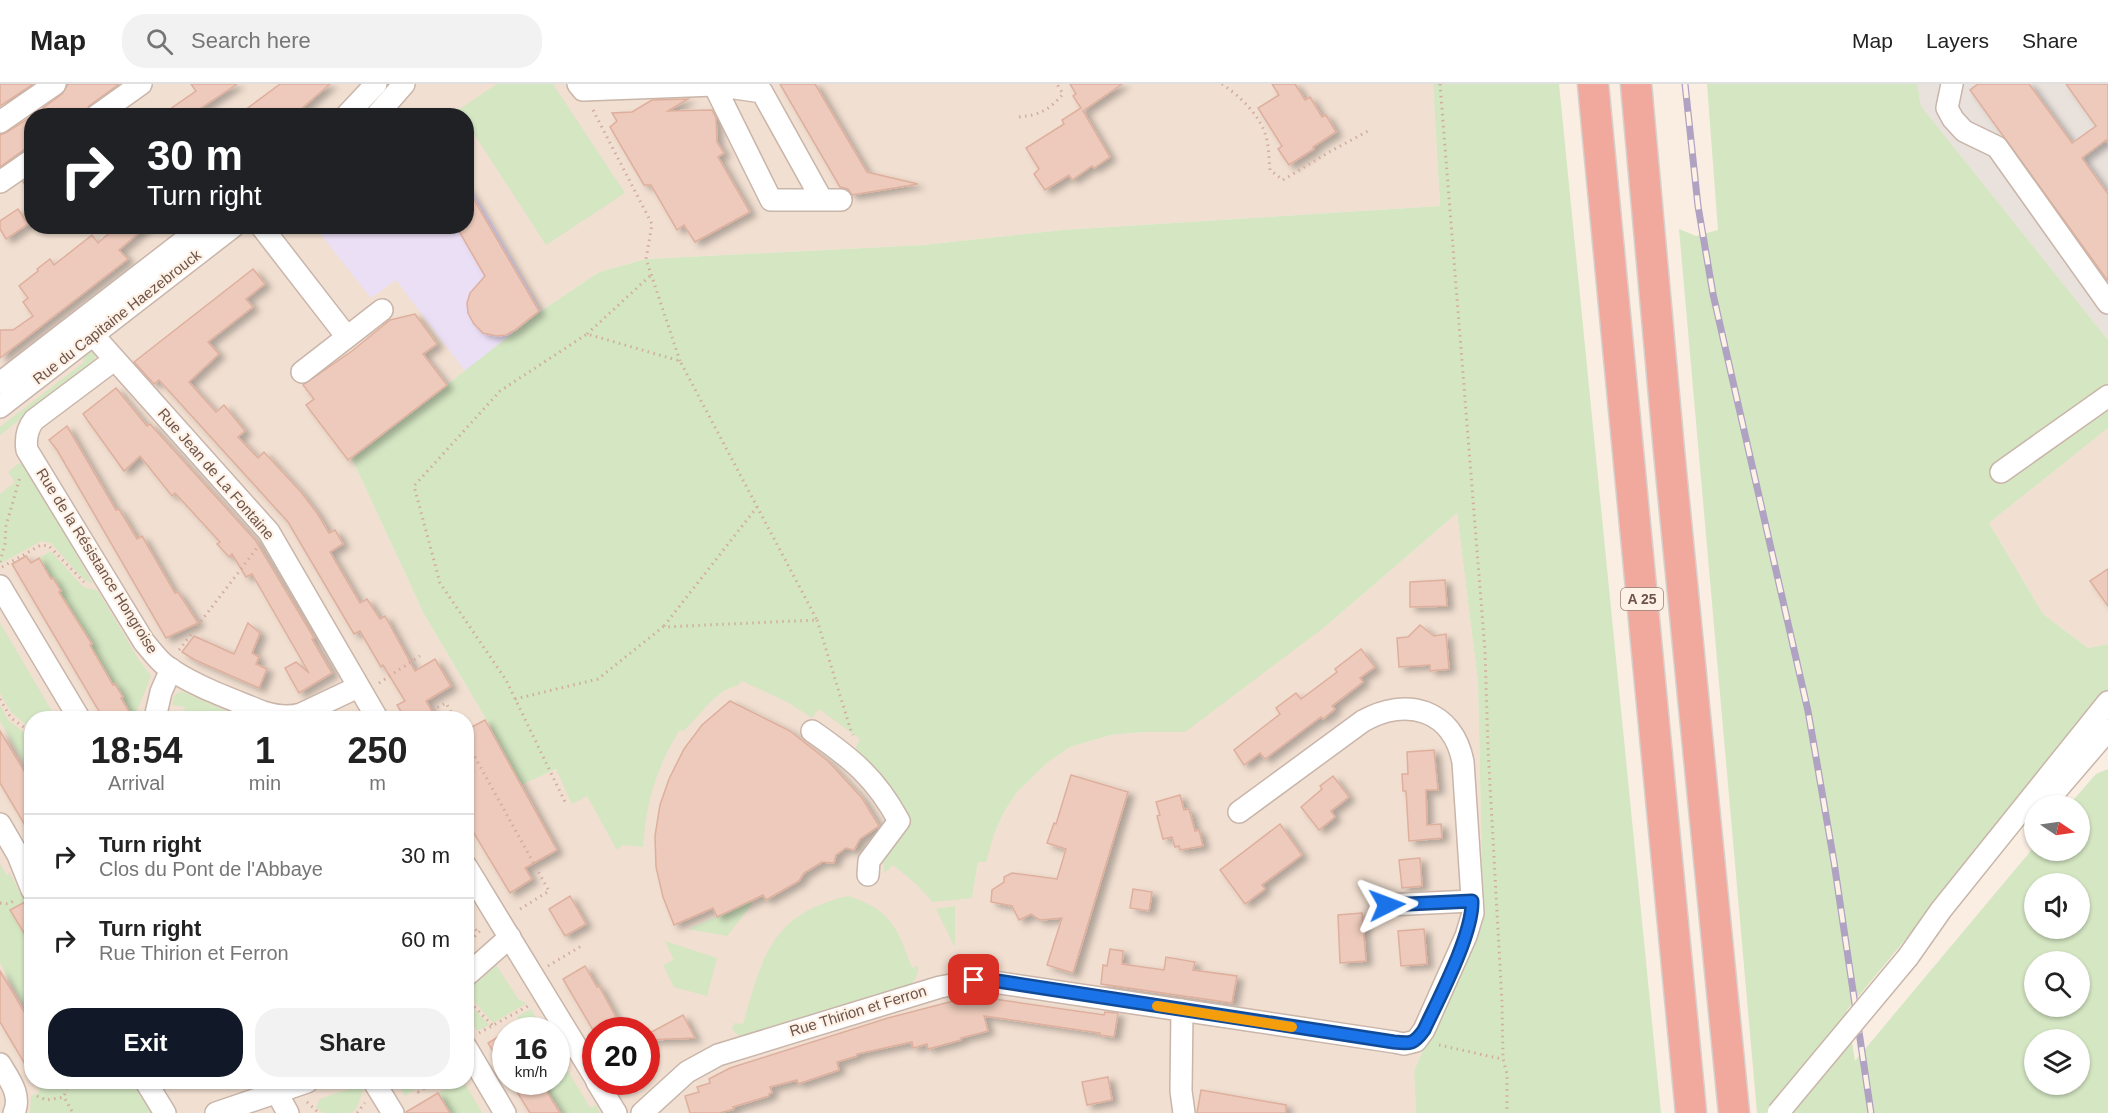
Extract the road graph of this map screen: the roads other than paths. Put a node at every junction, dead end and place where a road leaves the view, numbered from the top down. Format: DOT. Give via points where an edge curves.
graph roads {
  1 [pos="55,84"];
  2 [pos="141,84"];
  3 [pos="1593,84"];
  4 [pos="1636,84"];
  5 [pos="1952,84"];
  6 [pos="714,85"];
  7 [pos="388,87"];
  8 [pos="581,87"];
  9 [pos="107,108"];
  10 [pos="358,108"];
  11 [pos="379,108"];
  12 [pos="0,122"];
  13 [pos="24,165"];
  14 [pos="0,182"];
  15 [pos="193,234"];
  16 [pos="224,234"];
  17 [pos="267,234"];
  18 [pos="2108,303"];
  19 [pos="382,310"];
  20 [pos="93,335"];
  21 [pos="347,337"];
  22 [pos="114,360"];
  23 [pos="302,372"];
  24 [pos="0,383"];
  25 [pos="2108,396"];
  26 [pos="0,407"];
  27 [pos="2001,472"];
  28 [pos="0,586"];
  29 [pos="169,668"];
  30 [pos="360,690"];
  31 [pos="2107,704"];
  32 [pos="75,711"];
  33 [pos="157,711"];
  34 [pos="261,711"];
  35 [pos="308,711"];
  36 [pos="373,711"];
  37 [pos="2108,730"];
  38 [pos="812,731"];
  39 [pos="2052,795"];
  40 [pos="1239,812"];
  41 [pos="0,824"];
  42 [pos="2024,828"];
  43 [pos="24,870"];
  44 [pos="868,875"];
  45 [pos="474,880"];
  46 [pos="1472,901"];
  47 [pos="1387,905"];
  48 [pos="505,930"];
  49 [pos="1908,957"];
  50 [pos="474,967"];
  51 [pos="1182,1010"];
  52 [pos="474,1047"];
  53 [pos="582,1057"];
  54 [pos="0,1064"];
  55 [pos="150,1089"];
  56 [pos="288,1089"];
  57 [pos="378,1089"];
  58 [pos="277,1093"];
  59 [pos="605,1095"];
  60 [pos="15,1103"];
  61 [pos="165,1113"];
  62 [pos="216,1113"];
  63 [pos="288,1113"];
  64 [pos="393,1113"];
  65 [pos="505,1113"];
  66 [pos="616,1113"];
  67 [pos="642,1113"];
  68 [pos="1184,1113"];
  69 [pos="1691,1113"];
  70 [pos="1734,1113"];
  71 [pos="1778,1113"];
  1 -- 12 [label="street"];
  2 -- 9 [label="street"];
  3 -- 69 [label="highway, A 25"];
  4 -- 70 [label="highway, A 25"];
  5 -- 18 [label="street" via="1947,108 1953,119 1964,131 1997,147"];
  6 -- 6 [label="street" via="771,200 831,200 762,92"];
  6 -- 8 [label="street"];
  7 -- 10 [label="street"];
  7 -- 11 [label="street"];
  13 -- 14 [label="street"];
  15 -- 24 [label="street, Rue du Capitaine Haezebrouck"];
  16 -- 20 [label="street, Rue du Capitaine Haezebrouck"];
  17 -- 21 [label="street"];
  19 -- 21 [label="street"];
  20 -- 22 [label="street, Rue Jean de La Fontaine"];
  20 -- 26 [label="street, Rue du Capitaine Haezebrouck"];
  21 -- 23 [label="street"];
  22 -- 29 [label="street, Rue de la Résistance Hongroise" via="34,420 27,434 27,450 144,642"];
  22 -- 30 [label="street, Rue Jean de La Fontaine" via="269,532"];
  25 -- 27 [label="street"];
  28 -- 32 [label="street"];
  29 -- 33 [label="street"];
  29 -- 34 [label="street, Rue de la Résistance Hongroise"];
  30 -- 35 [label="street, Rue de la Résistance Hongroise"];
  30 -- 36 [label="street, Rue Jean de La Fontaine"];
  31 -- 49 [label="street" via="1941,910"];
  37 -- 39 [label="street"];
  38 -- 44 [label="street" via="868,776 889,802 898,821 869,861"];
  40 -- 46 [label="street" via="1373,715 1400,709 1429,713 1449,728 1461,751"];
  41 -- 43 [label="street"];
  42 -- 49 [label="street"];
  45 -- 48 [label="street"];
  46 -- 47 [label="street"];
  46 -- 51 [label="street, Rue Thirion et Ferron" via="1473,914 1466,936 1416,1041 1404,1044"];
  48 -- 50 [label="street"];
  48 -- 53 [label="street"];
  49 -- 71 [label="street, bridge"];
  51 -- 67 [label="street, Rue Thirion et Ferron" via="991,980 968,981 718,1055 687,1072"];
  51 -- 68 [label="street"];
  52 -- 65 [label="street"];
  54 -- 60 [label="street"];
  55 -- 61 [label="street"];
  56 -- 58 [label="street"];
  57 -- 64 [label="street"];
  58 -- 62 [label="street"];
  58 -- 63 [label="street"];
  59 -- 66 [label="street"];
}
